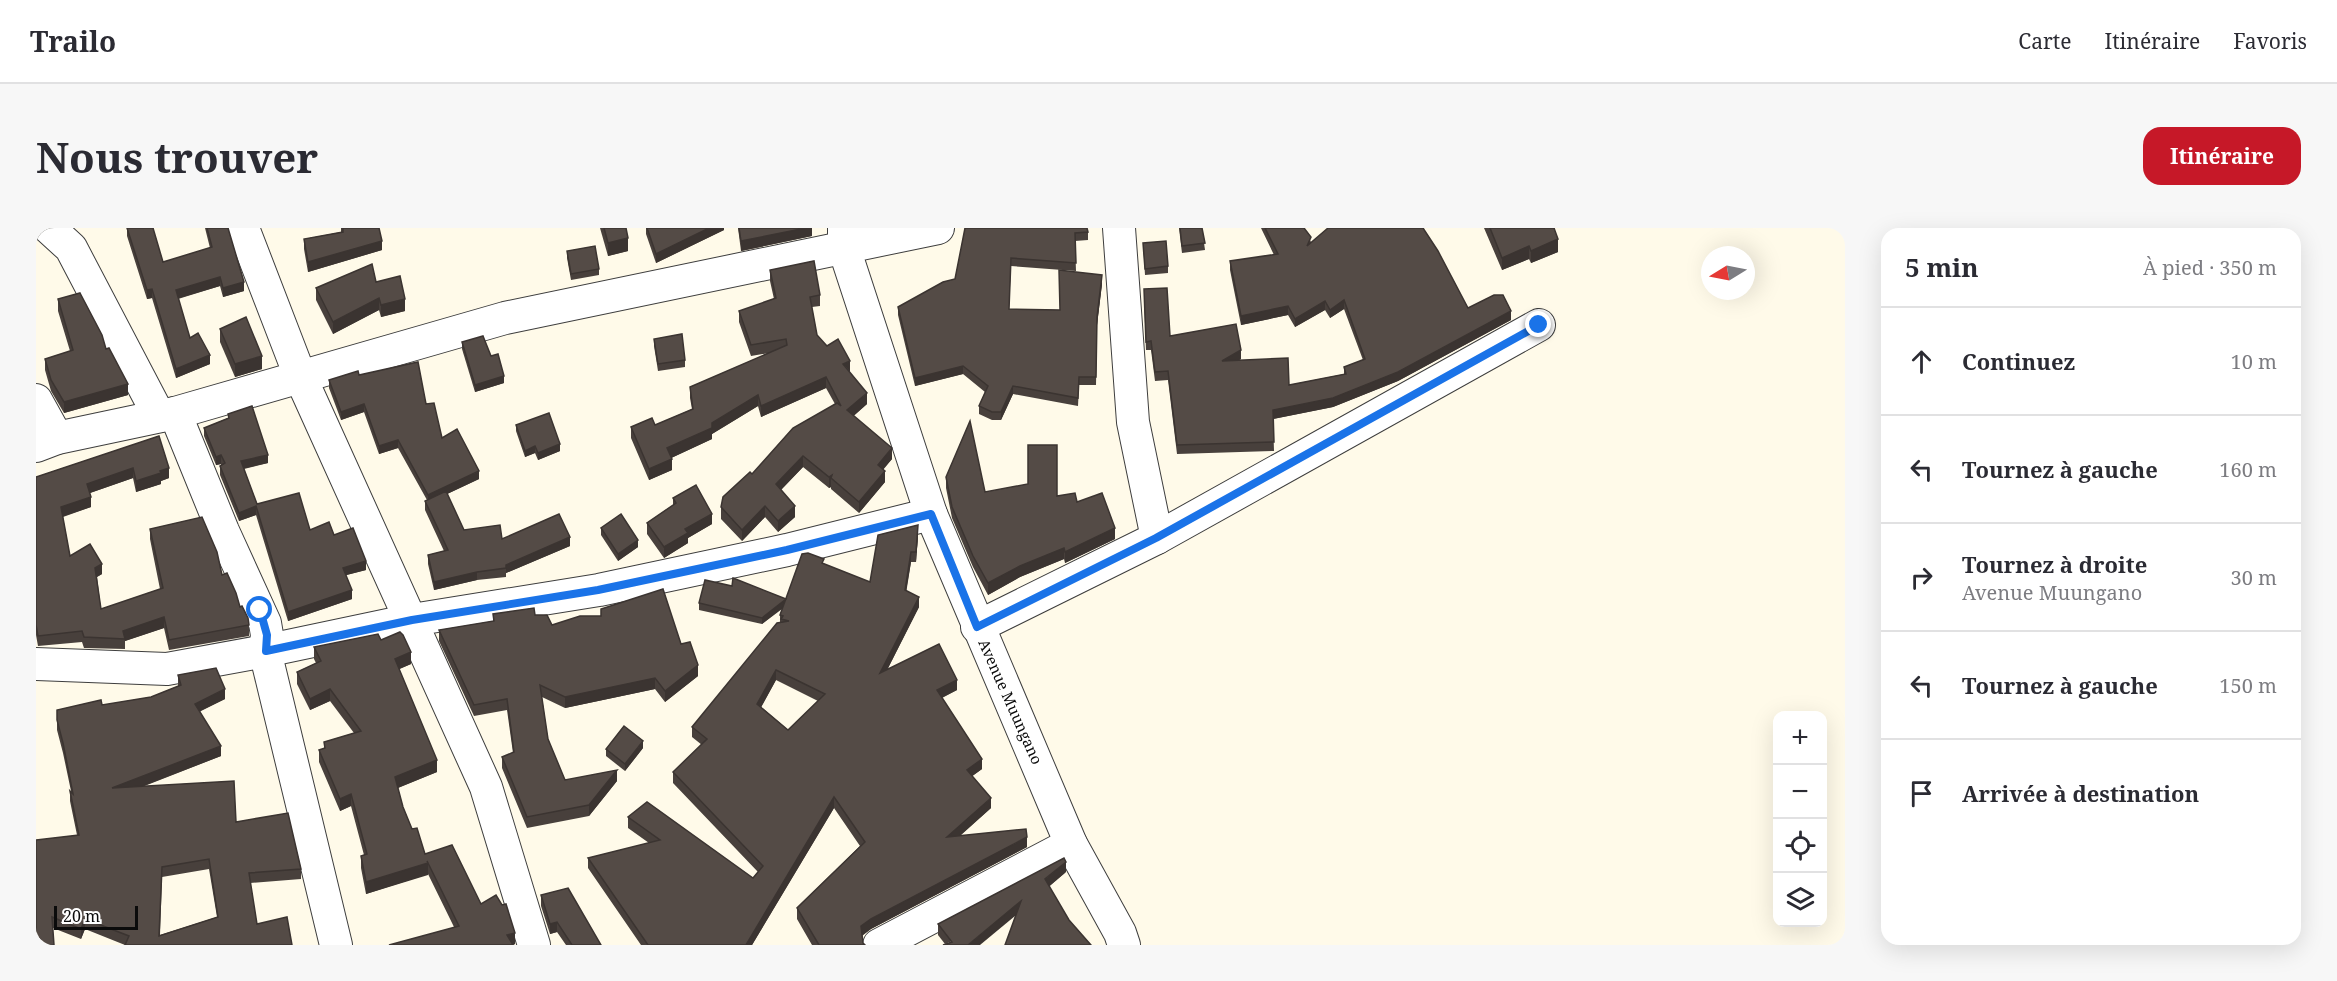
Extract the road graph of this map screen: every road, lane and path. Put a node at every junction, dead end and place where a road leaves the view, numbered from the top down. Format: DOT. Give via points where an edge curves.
graph roads {
  1 [pos="49,228"];
  2 [pos="243,228"];
  3 [pos="938,228"];
  4 [pos="1119,228"];
  5 [pos="844,238"];
  6 [pos="1539,325"];
  7 [pos="300,376"];
  8 [pos="36,400"];
  9 [pos="167,414"];
  10 [pos="46,442"];
  11 [pos="931,514"];
  12 [pos="1156,538"];
  13 [pos="412,620"];
  14 [pos="977,627"];
  15 [pos="266,651"];
  16 [pos="36,664"];
  17 [pos="1071,843"];
  18 [pos="336,945"];
  19 [pos="534,945"];
  20 [pos="879,945"];
  21 [pos="1124,945"];
  1 -- 9 [label="street" via="71,248"];
  2 -- 7 [label="street"];
  3 -- 5 [label="street"];
  4 -- 12 [label="street" via="1133,422"];
  5 -- 7 [label="street" via="505,318"];
  5 -- 11 [label="street, Avenue Muungano"];
  6 -- 12 [label="street"];
  7 -- 9 [label="street"];
  7 -- 13 [label="street"];
  8 -- 10 [label="street"];
  9 -- 10 [label="street"];
  9 -- 15 [label="street" via="260,610 267,635"];
  11 -- 13 [label="street" via="787,550 598,590"];
  11 -- 14 [label="street, Avenue Muungano"];
  12 -- 14 [label="street"];
  13 -- 15 [label="street"];
  13 -- 19 [label="street" via="486,787"];
  14 -- 17 [label="street, Avenue Muungano"];
  15 -- 16 [label="street" via="167,669"];
  15 -- 18 [label="street"];
  17 -- 20 [label="street"];
  17 -- 21 [label="street, Avenue Muungano"];
}
